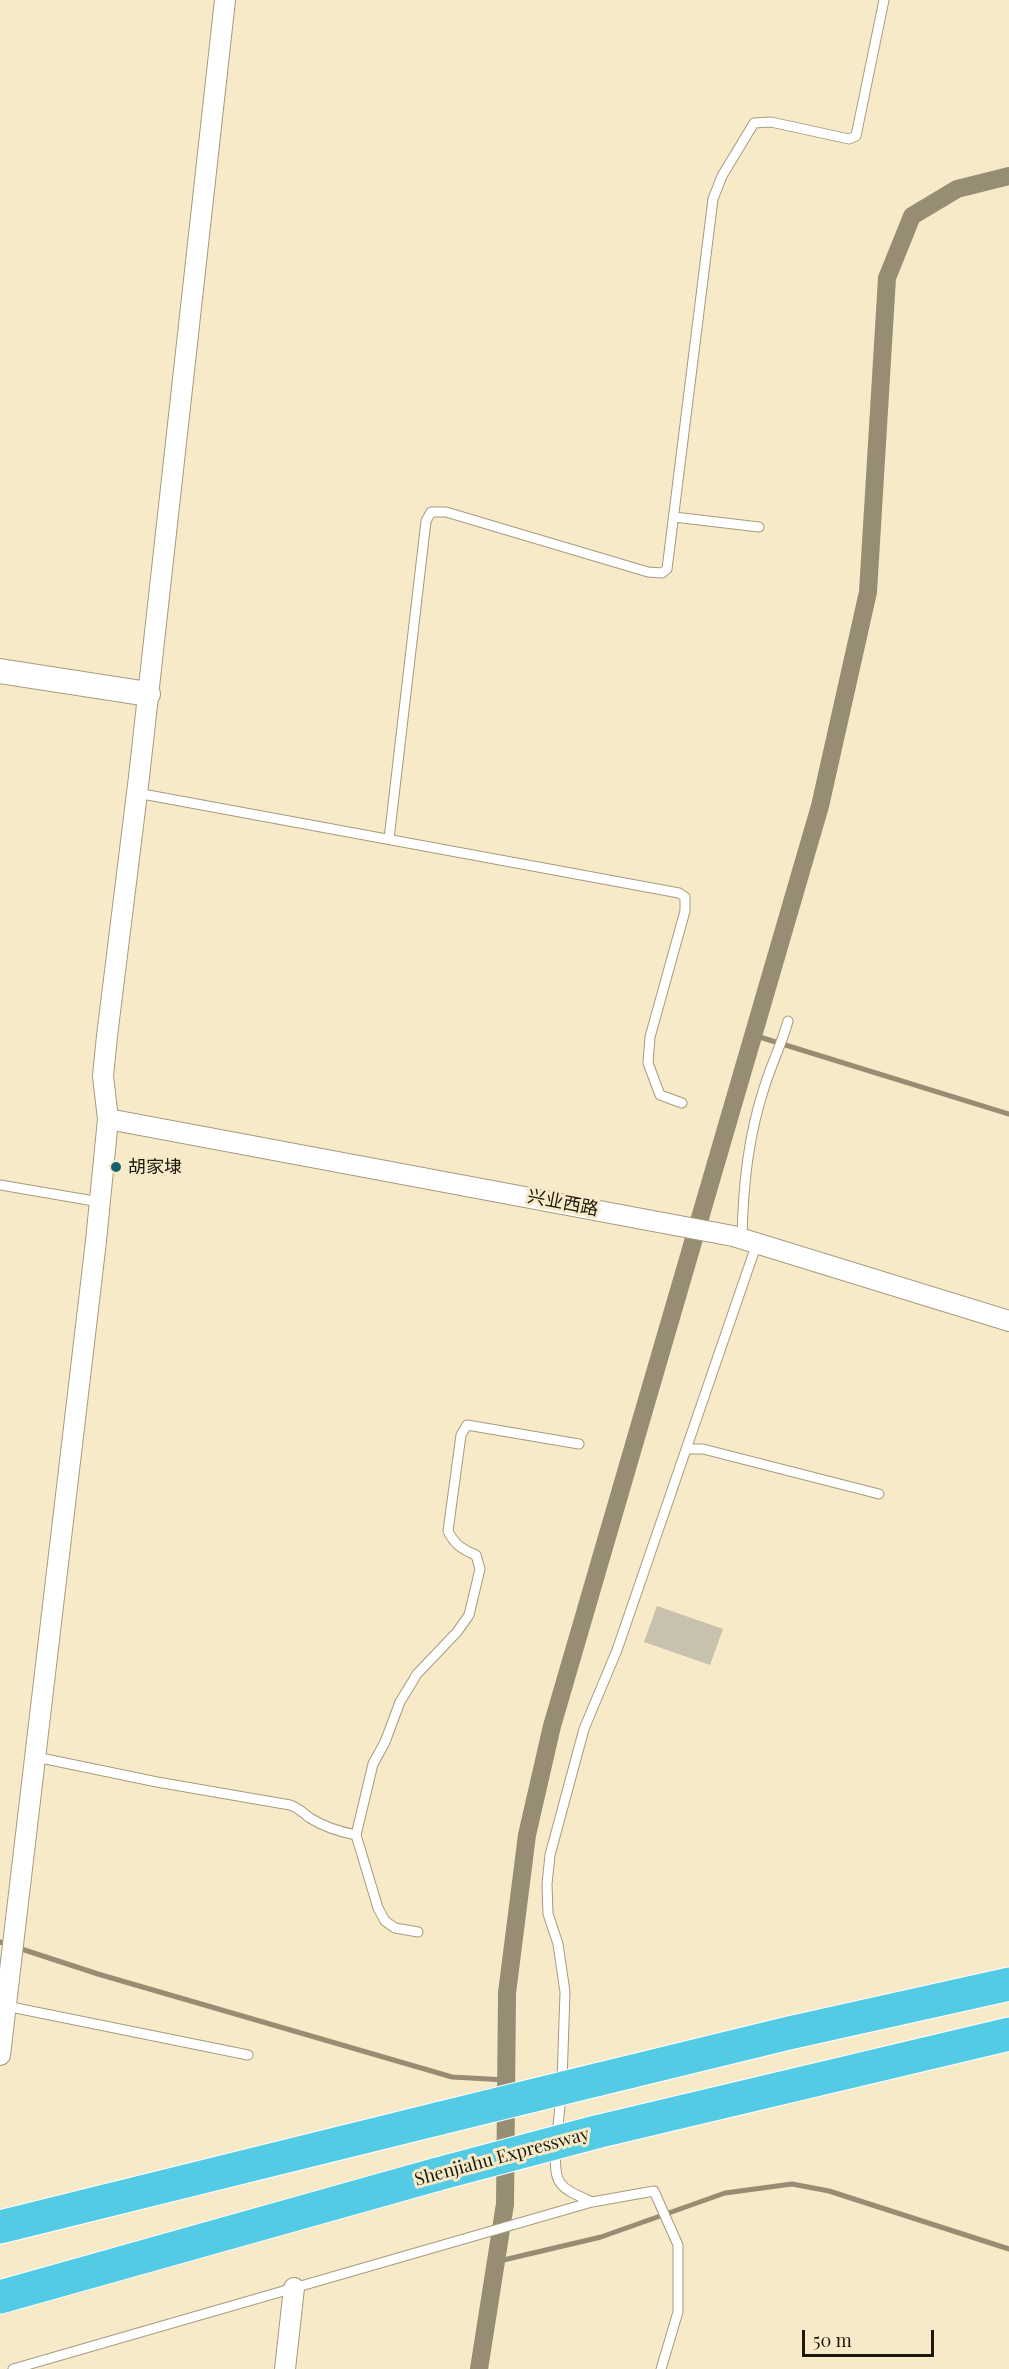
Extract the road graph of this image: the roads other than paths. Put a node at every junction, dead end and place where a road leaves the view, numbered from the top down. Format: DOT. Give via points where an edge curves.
graph roads {
  1 [pos="225,0"];
  2 [pos="884,0"];
  3 [pos="674,518"];
  4 [pos="759,527"];
  5 [pos="0,671"];
  6 [pos="148,694"];
  7 [pos="137,793"];
  8 [pos="389,839"];
  9 [pos="788,1021"];
  10 [pos="682,1103"];
  11 [pos="108,1119"];
  12 [pos="0,1185"];
  13 [pos="100,1202"];
  14 [pos="744,1239"];
  15 [pos="1009,1321"];
  16 [pos="579,1444"];
  17 [pos="688,1449"];
  18 [pos="879,1494"];
  19 [pos="36,1757"];
  20 [pos="356,1835"];
  21 [pos="418,1932"];
  22 [pos="1009,1984"];
  23 [pos="6,2006"];
  24 [pos="1009,2034"];
  25 [pos="0,2055"];
  26 [pos="248,2055"];
  27 [pos="592,2202"];
  28 [pos="0,2227"];
  29 [pos="294,2288"];
  30 [pos="0,2297"];
  31 [pos="13,2369"];
  32 [pos="285,2369"];
  33 [pos="661,2369"];
  1 -- 6 [label="street"];
  2 -- 3 [label="lane" via="856,136 849,139 771,122 754,123 717,187"];
  3 -- 4 [label="lane"];
  3 -- 8 [label="lane" via="667,569 662,573 446,512 431,512 426,521"];
  5 -- 6 [label="street"];
  6 -- 7 [label="street"];
  7 -- 8 [label="lane"];
  7 -- 11 [label="street" via="103,1076"];
  8 -- 10 [label="lane" via="685,897 685,911 650,1037 648,1063 660,1095"];
  9 -- 14 [label="lane" via="750,1140 743,1185"];
  11 -- 13 [label="street"];
  11 -- 14 [label="street, 兴业西路"];
  12 -- 13 [label="lane"];
  13 -- 19 [label="street"];
  14 -- 15 [label="street, 兴业西路"];
  14 -- 17 [label="lane"];
  16 -- 20 [label="lane" via="467,1425 461,1435 448,1531 452,1540 476,1555 480,1569 475,1600 457,1632 417,1674 400,1702 373,1764"];
  17 -- 18 [label="lane" via="703,1449"];
  17 -- 27 [label="lane" via="617,1650 584,1729 550,1855 548,1914 558,1944 565,1992 554,2173 570,2193"];
  19 -- 20 [label="lane" via="290,1805 320,1823"];
  19 -- 23 [label="street"];
  20 -- 21 [label="lane" via="385,1921 395,1928"];
  22 -- 28 [label="highway, bridge" via="789,2033"];
  23 -- 25 [label="street"];
  23 -- 26 [label="lane"];
  24 -- 30 [label="highway, Shenjiahu Expressway, bridge" via="596,2132"];
  27 -- 29 [label="lane"];
  27 -- 33 [label="lane" via="654,2191 678,2245 678,2312"];
  29 -- 31 [label="lane"];
  29 -- 32 [label="street"];
}
